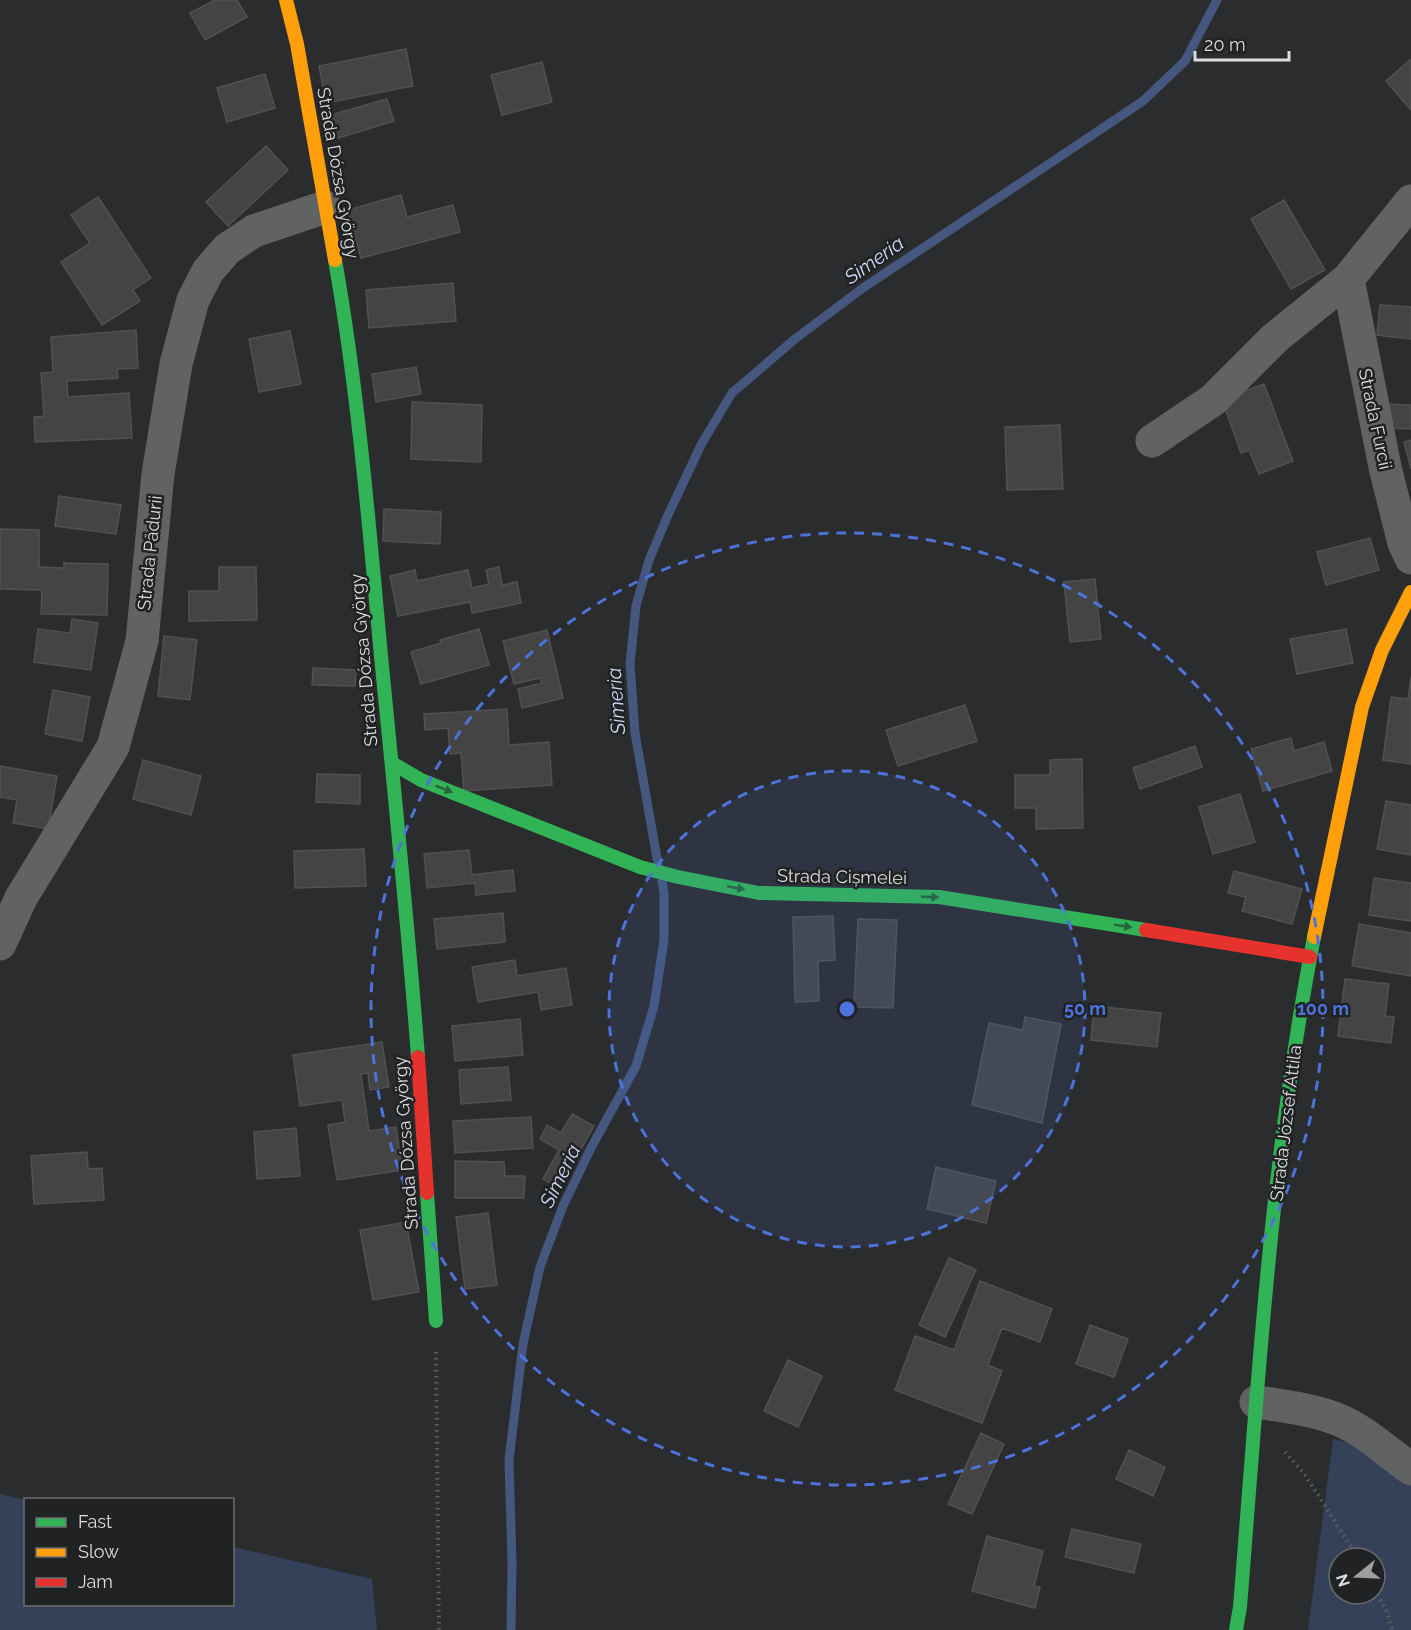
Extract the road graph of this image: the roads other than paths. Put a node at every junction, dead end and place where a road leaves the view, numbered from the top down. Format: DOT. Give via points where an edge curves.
graph roads {
  1 [pos="285,0"];
  2 [pos="1411,201"];
  3 [pos="326,207"];
  4 [pos="1348,279"];
  5 [pos="1152,441"];
  6 [pos="1411,558"];
  7 [pos="1411,592"];
  8 [pos="392,763"];
  9 [pos="0,944"];
  10 [pos="1310,957"];
  11 [pos="436,1321"];
  12 [pos="1256,1402"];
  13 [pos="1411,1469"];
  14 [pos="1235,1622"];
  1 -- 3 [label="street, Strada Dózsa György" via="297,44"];
  2 -- 4 [label="street"];
  3 -- 8 [label="street, Strada Dózsa György" via="350,362"];
  3 -- 9 [label="street, Strada Pădurii" via="254,231 228,249 208,271 193,300 176,364 158,474 142,641 113,747 21,898"];
  4 -- 5 [label="street" via="1275,338 1213,400"];
  4 -- 6 [label="street, Strada Furcii" via="1385,467"];
  7 -- 10 [label="street, Strada József Attila" via="1368,686"];
  8 -- 10 [label="street, Strada Cișmelei, one-way" via="421,780 640,867 678,877 759,893 939,897"];
  8 -- 11 [label="street, Strada Dózsa György" via="412,976"];
  10 -- 12 [label="street, Strada József Attila" via="1280,1161"];
  12 -- 13 [label="street" via="1336,1419"];
  12 -- 14 [label="street, Strada József Attila"];
}
